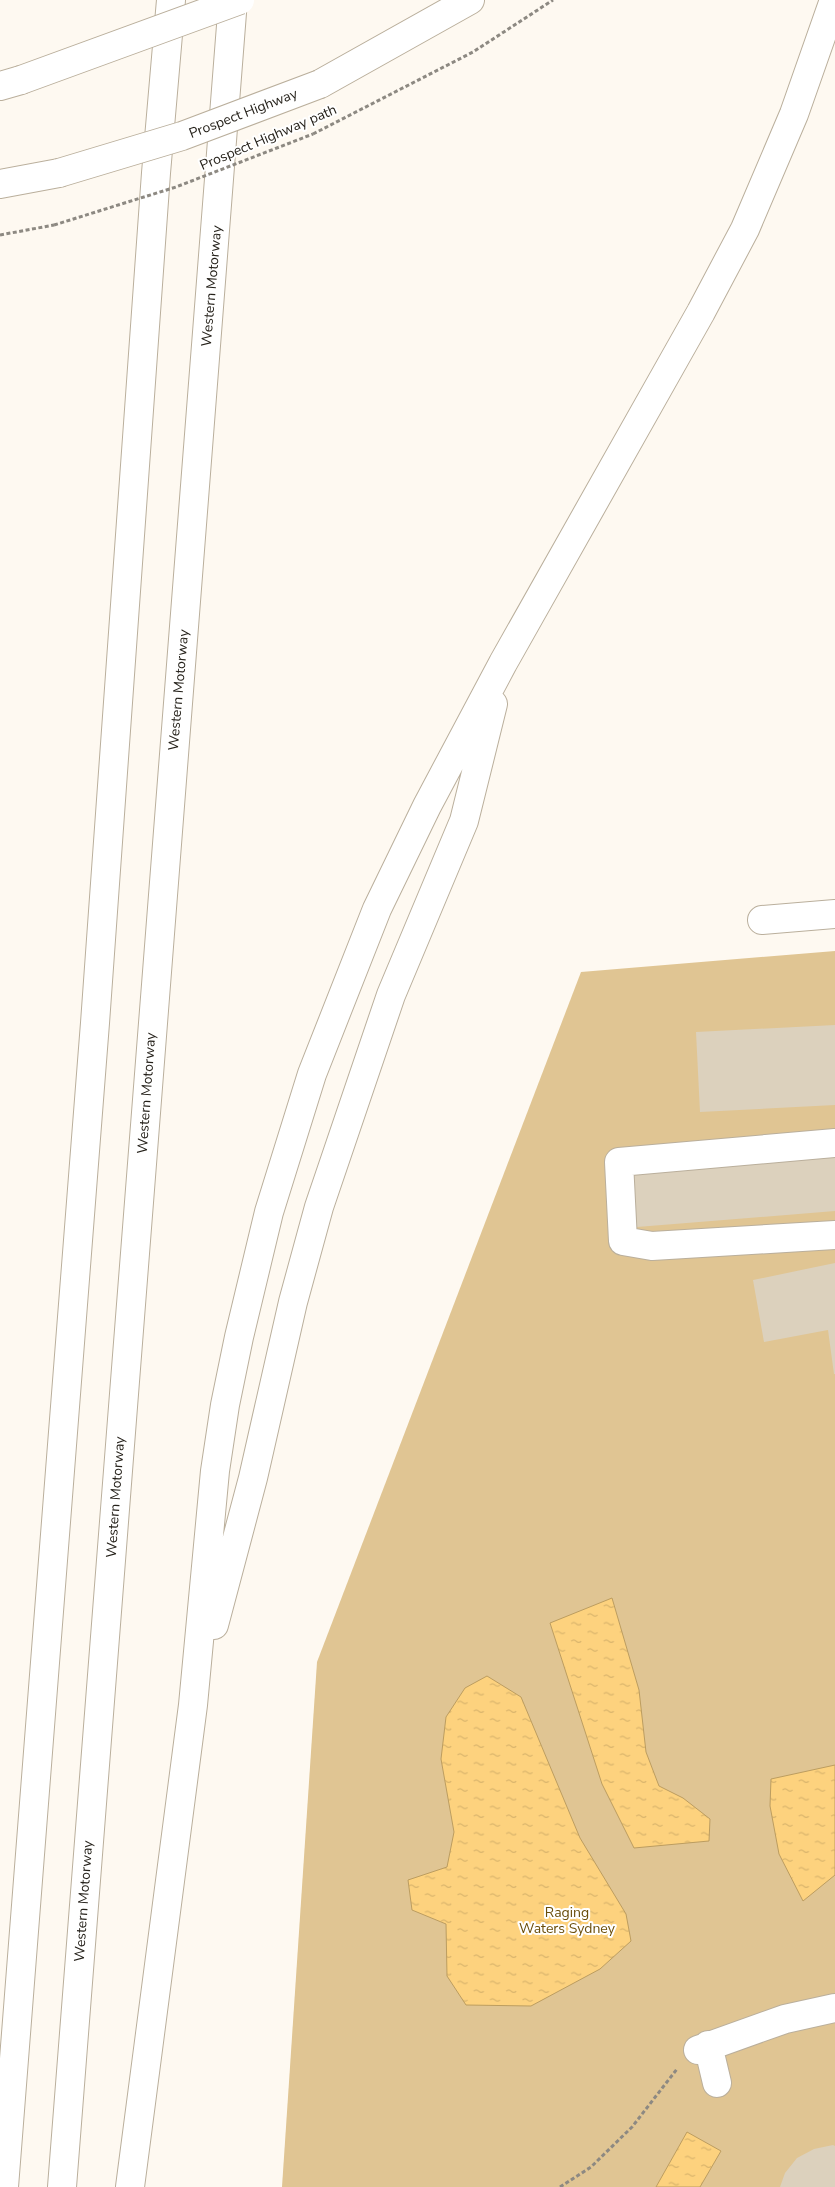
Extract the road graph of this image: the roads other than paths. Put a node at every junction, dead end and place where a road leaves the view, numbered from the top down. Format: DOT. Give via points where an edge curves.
graph roads {
  1 [pos="171,0"];
  2 [pos="233,0"];
  3 [pos="240,0"];
  4 [pos="470,0"];
  5 [pos="834,0"];
  6 [pos="11,83"];
  7 [pos="0,184"];
  8 [pos="503,664"];
  9 [pos="835,914"];
  10 [pos="762,920"];
  11 [pos="835,1142"];
  12 [pos="835,1235"];
  13 [pos="193,1705"];
  14 [pos="835,2008"];
  15 [pos="717,2083"];
  16 [pos="4,2187"];
  17 [pos="62,2187"];
  18 [pos="130,2187"];
  1 -- 16 [label="main road"];
  2 -- 17 [label="main road, Western Motorway"];
  3 -- 6 [label="main road, bridge"];
  4 -- 7 [label="main road, Prospect Highway, bridge" via="320,84 182,136 59,173"];
  5 -- 8 [label="main road" via="794,114 745,229"];
  8 -- 13 [label="main road" via="464,821 391,995 319,1207 292,1302 253,1478"];
  8 -- 13 [label="main road" via="427,806 377,909 312,1074 269,1212 225,1404 215,1471"];
  9 -- 10 [label="main road"];
  11 -- 12 [label="main road" via="619,1162 623,1241 652,1246"];
  13 -- 18 [label="main road"];
  14 -- 15 [label="main road" via="785,2018 703,2048"];
}
